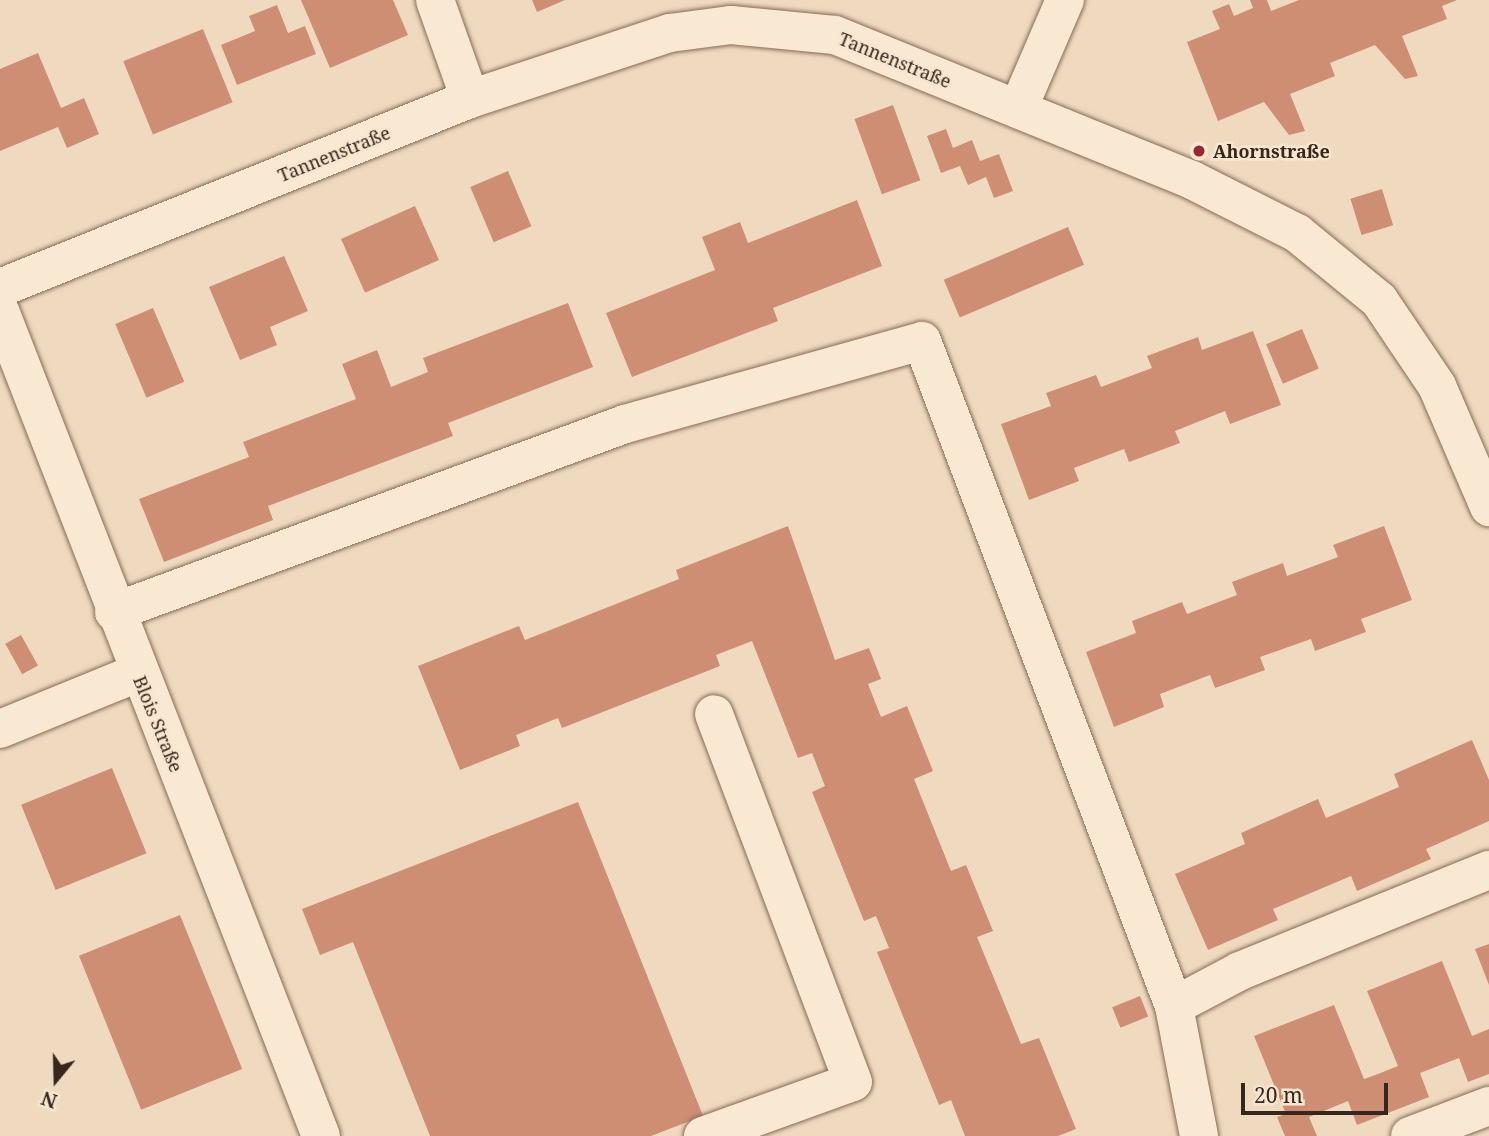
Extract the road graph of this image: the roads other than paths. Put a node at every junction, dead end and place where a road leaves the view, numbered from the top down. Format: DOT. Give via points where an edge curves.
graph roads {
  1 [pos="435,0"];
  2 [pos="1065,0"];
  3 [pos="470,99"];
  4 [pos="1018,109"];
  5 [pos="0,288"];
  6 [pos="0,311"];
  7 [pos="1489,507"];
  8 [pos="114,612"];
  9 [pos="137,673"];
  10 [pos="714,714"];
  11 [pos="0,729"];
  12 [pos="1489,870"];
  13 [pos="1174,1006"];
  14 [pos="1489,1106"];
  15 [pos="321,1136"];
  16 [pos="703,1136"];
  17 [pos="1199,1136"];
  18 [pos="1410,1136"];
  1 -- 3 [label="street"];
  2 -- 4 [label="street"];
  3 -- 4 [label="street, Tannenstraße" via="670,33 731,25 835,35"];
  3 -- 5 [label="street, Tannenstraße"];
  4 -- 7 [label="street, Tannenstraße" via="1192,180 1297,233 1379,300 1437,386"];
  6 -- 8 [label="street, Blois Straße"];
  8 -- 9 [label="street, Blois Straße"];
  8 -- 13 [label="street" via="625,424 922,341"];
  9 -- 11 [label="street"];
  9 -- 15 [label="street, Blois Straße"];
  10 -- 16 [label="street" via="853,1082"];
  12 -- 13 [label="street" via="1240,971"];
  13 -- 17 [label="street"];
  14 -- 18 [label="street"];
}
